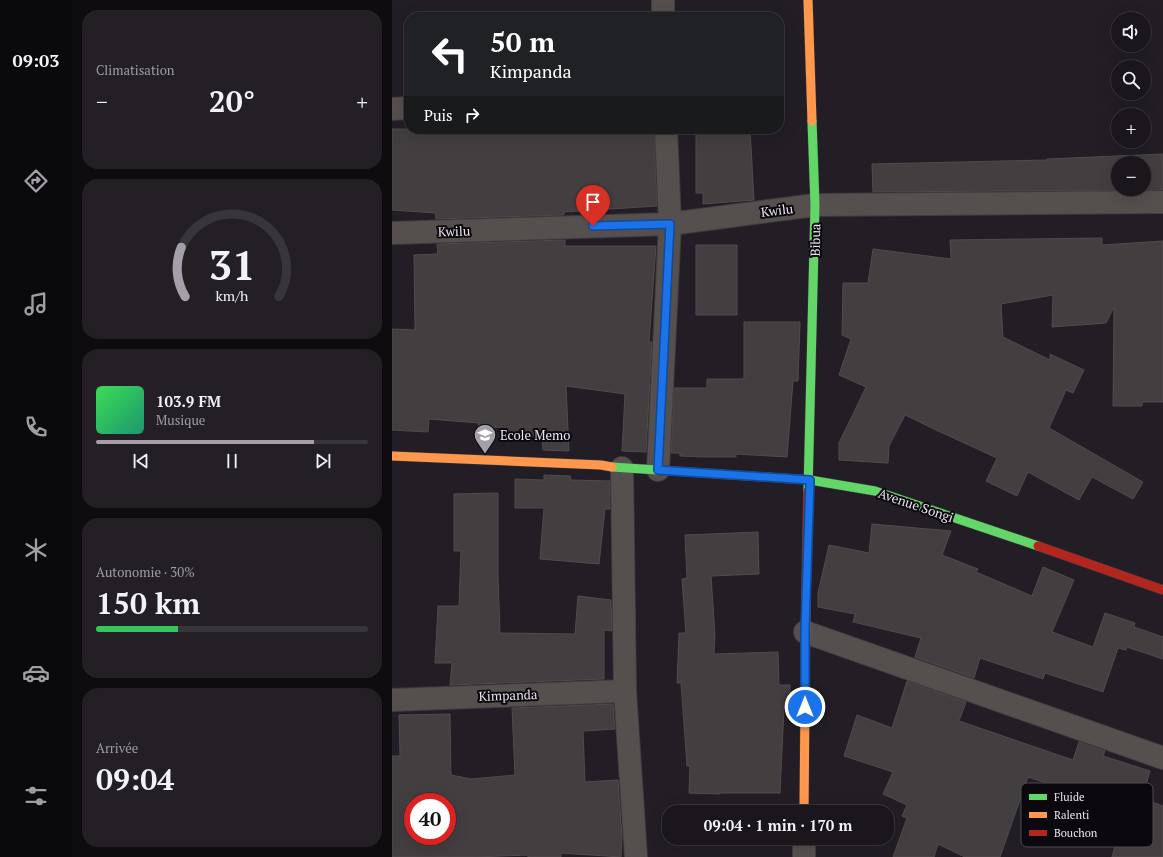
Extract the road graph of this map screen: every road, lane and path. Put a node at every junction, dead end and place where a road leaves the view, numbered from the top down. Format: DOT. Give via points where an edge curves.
graph roads {
  1 [pos="663,0"];
  2 [pos="808,0"];
  3 [pos="663,12"];
  4 [pos="404,108"];
  5 [pos="392,109"];
  6 [pos="666,134"];
  7 [pos="1163,202"];
  8 [pos="815,206"];
  9 [pos="670,224"];
  10 [pos="392,233"];
  11 [pos="392,456"];
  12 [pos="622,468"];
  13 [pos="658,470"];
  14 [pos="810,480"];
  15 [pos="1163,590"];
  16 [pos="805,632"];
  17 [pos="625,691"];
  18 [pos="392,700"];
  19 [pos="1163,758"];
  20 [pos="804,805"];
  21 [pos="804,845"];
  22 [pos="636,857"];
  23 [pos="804,857"];
  1 -- 3 [label="street"];
  2 -- 8 [label="street, Bibua"];
  4 -- 5 [label="street"];
  6 -- 9 [label="street"];
  7 -- 8 [label="street, Kwilu"];
  8 -- 9 [label="street, Kwilu"];
  8 -- 14 [label="street, Bibua"];
  9 -- 10 [label="street, Kwilu"];
  9 -- 13 [label="street"];
  11 -- 12 [label="street"];
  12 -- 13 [label="street"];
  12 -- 17 [label="street"];
  13 -- 14 [label="street"];
  14 -- 15 [label="street, Avenue Songi" via="875,491"];
  14 -- 16 [label="street"];
  16 -- 19 [label="street"];
  16 -- 20 [label="street"];
  17 -- 18 [label="street, Kimpanda"];
  17 -- 22 [label="street"];
  21 -- 23 [label="street"];
}
